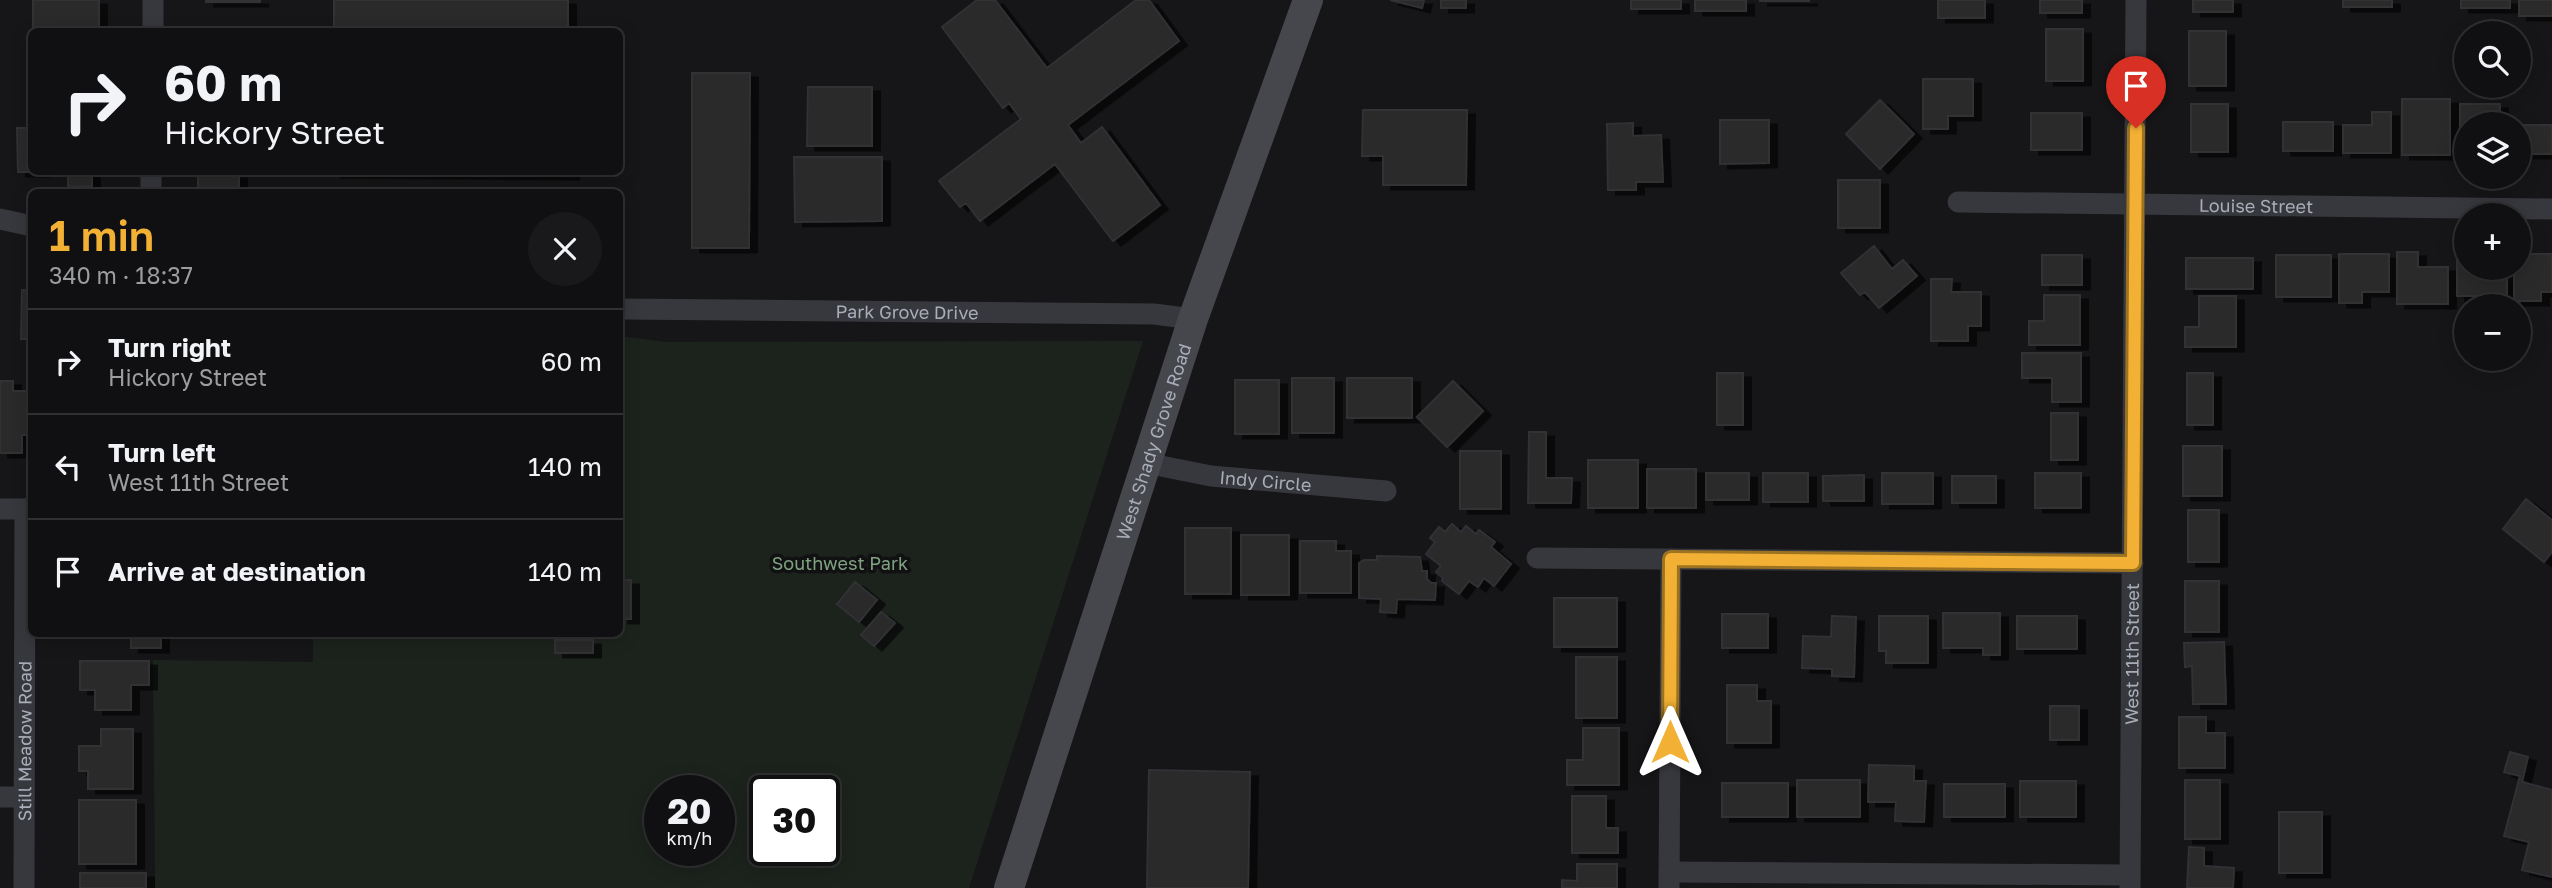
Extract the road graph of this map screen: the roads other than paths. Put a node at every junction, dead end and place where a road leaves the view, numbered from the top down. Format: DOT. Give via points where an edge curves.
graph roads {
  1 [pos="153,0"];
  2 [pos="1308,0"];
  3 [pos="2136,0"];
  4 [pos="153,28"];
  5 [pos="1958,202"];
  6 [pos="2135,204"];
  7 [pos="2552,209"];
  8 [pos="0,219"];
  9 [pos="28,225"];
  10 [pos="623,309"];
  11 [pos="1193,319"];
  12 [pos="1146,463"];
  13 [pos="1386,491"];
  14 [pos="0,509"];
  15 [pos="28,509"];
  16 [pos="1537,558"];
  17 [pos="1671,559"];
  18 [pos="2133,563"];
  19 [pos="0,797"];
  20 [pos="24,797"];
  21 [pos="1669,880"];
  22 [pos="2130,882"];
  23 [pos="24,888"];
  24 [pos="1009,888"];
  1 -- 4 [label="street"];
  2 -- 11 [label="main road, West Shady Grove Road"];
  3 -- 6 [label="street, West 11th Street"];
  5 -- 6 [label="street, Louise Street"];
  6 -- 7 [label="street, Louise Street"];
  6 -- 18 [label="street, West 11th Street"];
  8 -- 9 [label="street"];
  10 -- 11 [label="street, Park Grove Drive" via="1154,314"];
  11 -- 12 [label="main road, West Shady Grove Road"];
  12 -- 13 [label="street, Indy Circle" via="1211,475"];
  12 -- 24 [label="main road, West Shady Grove Road"];
  14 -- 15 [label="street"];
  15 -- 20 [label="street, Still Meadow Road"];
  16 -- 17 [label="street"];
  17 -- 18 [label="street"];
  17 -- 21 [label="street"];
  18 -- 22 [label="street, West 11th Street"];
  19 -- 20 [label="street"];
  20 -- 23 [label="street, Still Meadow Road"];
  21 -- 22 [label="street"];
}
